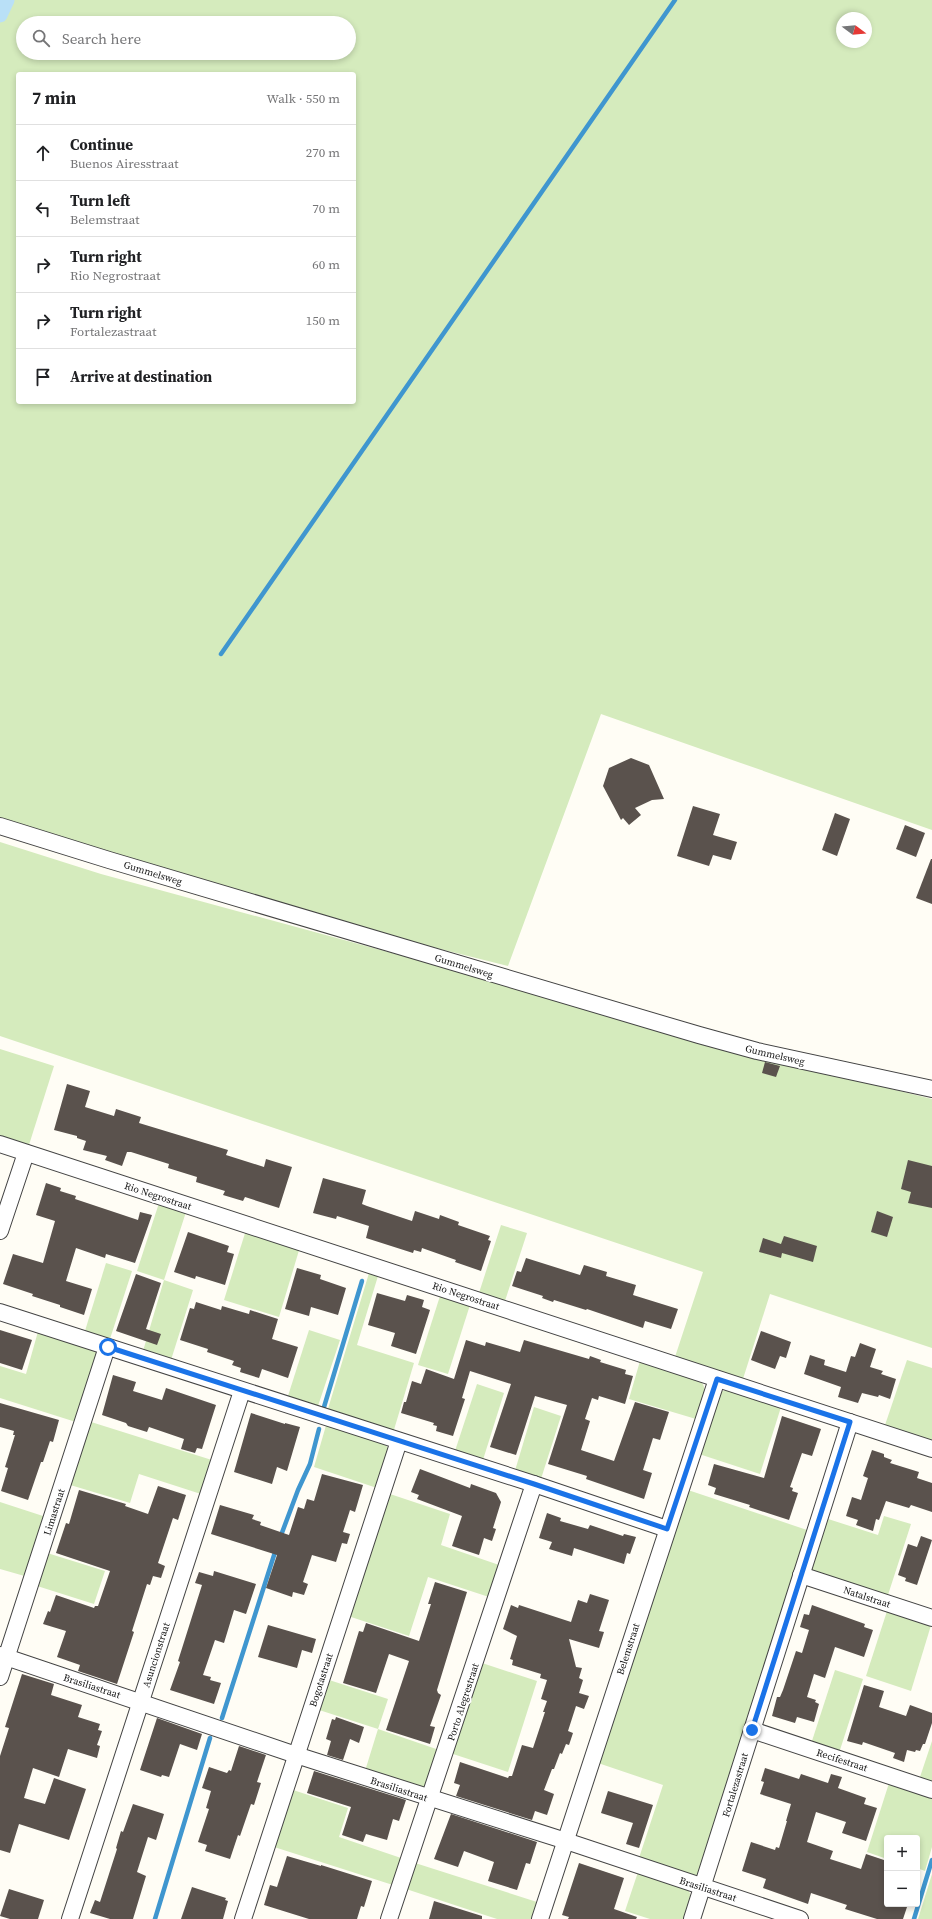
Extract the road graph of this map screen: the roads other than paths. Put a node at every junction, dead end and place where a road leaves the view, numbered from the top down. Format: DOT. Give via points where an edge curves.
graph roads {
  1 [pos="0,826"];
  2 [pos="932,1089"];
  3 [pos="0,1144"];
  4 [pos="26,1153"];
  5 [pos="0,1231"];
  6 [pos="0,1312"];
  7 [pos="108,1347"];
  8 [pos="717,1379"];
  9 [pos="242,1391"];
  10 [pos="850,1422"];
  11 [pos="399,1441"];
  12 [pos="932,1449"];
  13 [pos="534,1484"];
  14 [pos="667,1529"];
  15 [pos="801,1575"];
  16 [pos="932,1618"];
  17 [pos="3,1656"];
  18 [pos="0,1677"];
  19 [pos="141,1702"];
  20 [pos="752,1730"];
  21 [pos="296,1756"];
  22 [pos="932,1790"];
  23 [pos="431,1799"];
  24 [pos="566,1841"];
  25 [pos="702,1887"];
  26 [pos="70,1919"];
  27 [pos="244,1919"];
  28 [pos="389,1919"];
  29 [pos="540,1919"];
  30 [pos="692,1919"];
  31 [pos="800,1919"];
  1 -- 2 [label="street, Gummelsweg" via="699,1035 757,1051"];
  3 -- 4 [label="street, Rio Negrostraat"];
  4 -- 5 [label="street"];
  4 -- 8 [label="street, Rio Negrostraat"];
  6 -- 7 [label="street"];
  7 -- 9 [label="street"];
  7 -- 17 [label="street, Limastraat"];
  8 -- 10 [label="street, Rio Negrostraat"];
  8 -- 14 [label="street, Belemstraat"];
  9 -- 11 [label="street"];
  9 -- 19 [label="street, Asuncionstraat"];
  10 -- 12 [label="street, Rio Negrostraat"];
  10 -- 15 [label="street, Fortalezastraat"];
  11 -- 13 [label="street"];
  11 -- 21 [label="street, Bogotastraat"];
  13 -- 14 [label="street"];
  13 -- 23 [label="street, Porto Alegrestraat"];
  14 -- 24 [label="street, Belemstraat"];
  15 -- 16 [label="street, Natalstraat"];
  15 -- 20 [label="street, Fortalezastraat"];
  17 -- 18 [label="street, Limastraat"];
  17 -- 19 [label="street, Brasiliastraat"];
  19 -- 21 [label="street, Brasiliastraat"];
  19 -- 26 [label="street, Asuncionstraat"];
  20 -- 22 [label="street, Recifestraat"];
  20 -- 25 [label="street, Fortalezastraat"];
  21 -- 23 [label="street, Brasiliastraat"];
  21 -- 27 [label="street, Bogotastraat"];
  23 -- 24 [label="street, Brasiliastraat"];
  23 -- 28 [label="street, Porto Alegrestraat"];
  24 -- 25 [label="street, Brasiliastraat"];
  24 -- 29 [label="street, Belemstraat"];
  25 -- 30 [label="street, Fortalezastraat"];
  25 -- 31 [label="street, Brasiliastraat"];
}
